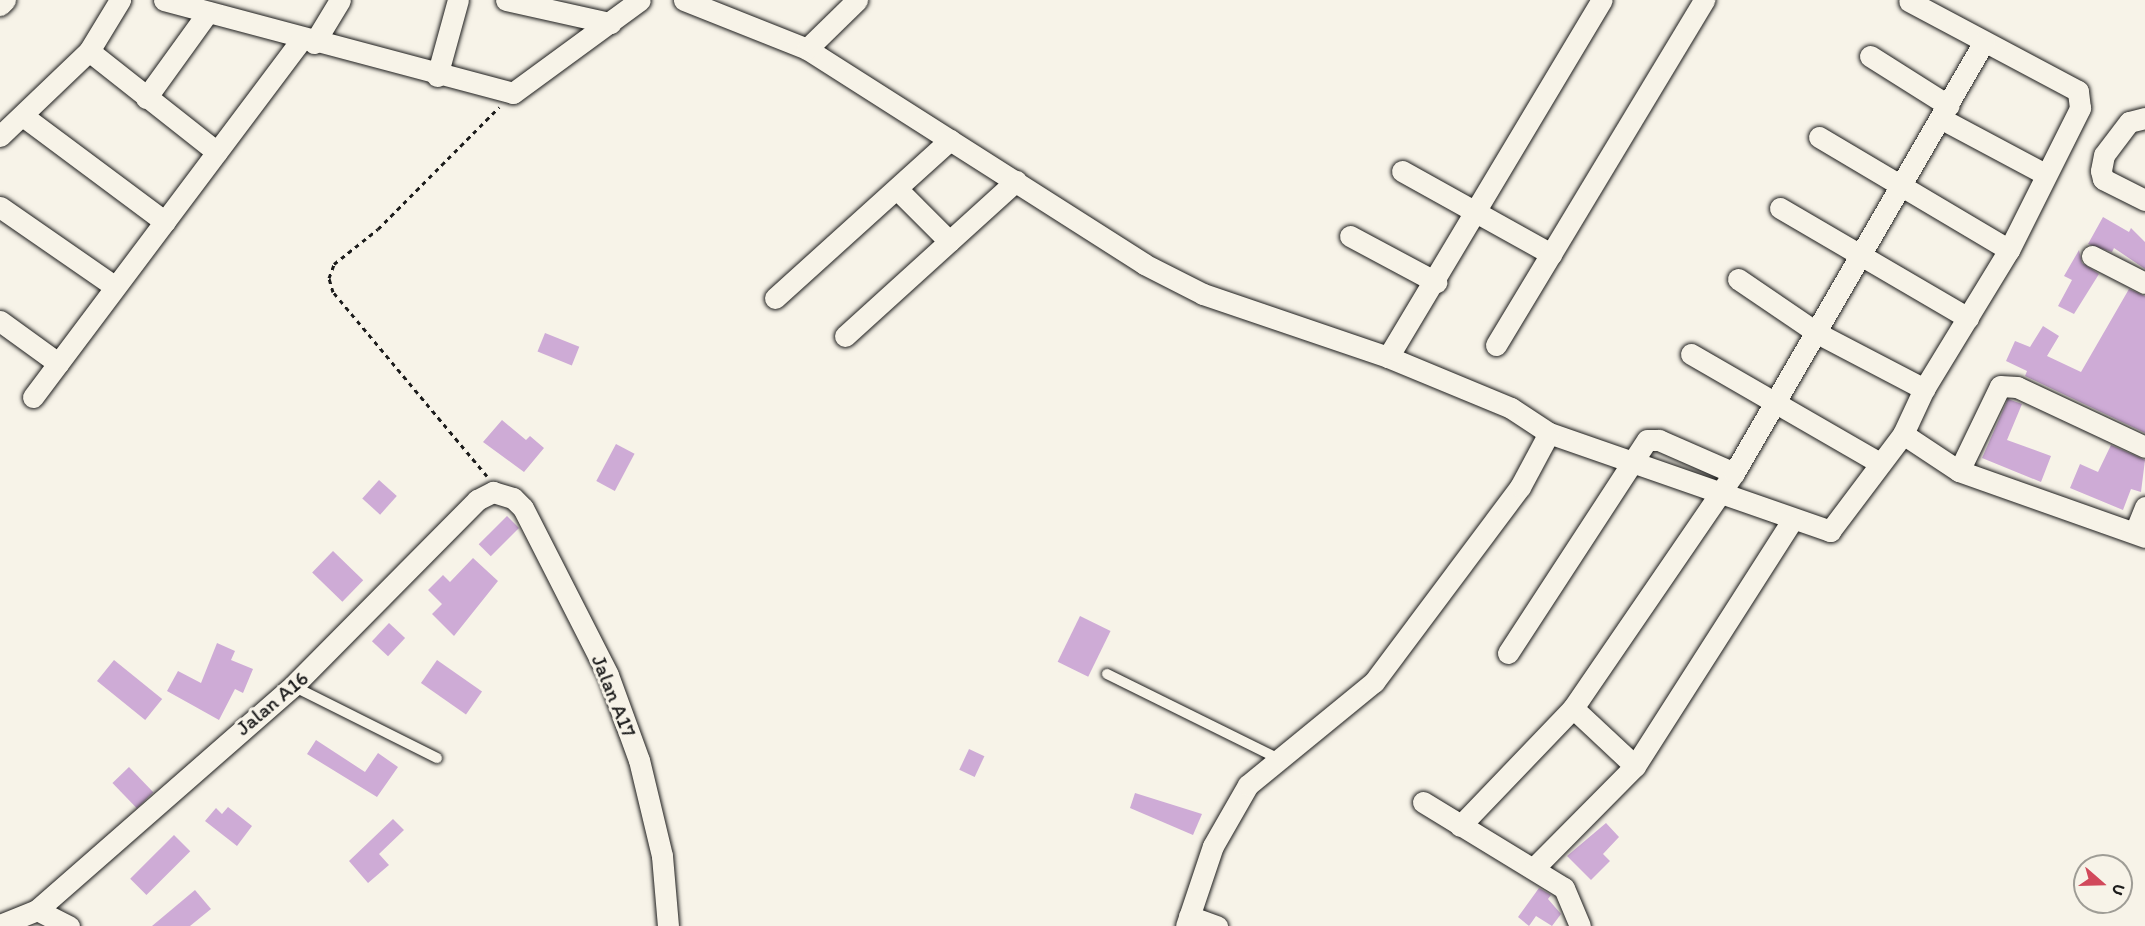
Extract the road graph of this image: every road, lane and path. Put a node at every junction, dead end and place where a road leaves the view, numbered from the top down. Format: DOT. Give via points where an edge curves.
graph roads {
  1 [pos="4,0"];
  2 [pos="120,0"];
  3 [pos="164,0"];
  4 [pos="340,0"];
  5 [pos="458,0"];
  6 [pos="506,0"];
  7 [pos="640,0"];
  8 [pos="684,0"];
  9 [pos="856,0"];
  10 [pos="1602,0"];
  11 [pos="1704,0"];
  12 [pos="1909,1"];
  13 [pos="0,5"];
  14 [pos="208,12"];
  15 [pos="610,22"];
  16 [pos="308,41"];
  17 [pos="1984,42"];
  18 [pos="807,49"];
  19 [pos="89,51"];
  20 [pos="1870,56"];
  21 [pos="437,76"];
  22 [pos="513,93"];
  23 [pos="146,98"];
  24 [pos="1945,112"];
  25 [pos="23,116"];
  26 [pos="2145,118"];
  27 [pos="0,136"];
  28 [pos="1818,137"];
  29 [pos="950,140"];
  30 [pos="217,152"];
  31 [pos="1402,171"];
  32 [pos="2045,174"];
  33 [pos="1016,181"];
  34 [pos="1902,189"];
  35 [pos="899,191"];
  36 [pos="2145,200"];
  37 [pos="0,207"];
  38 [pos="1780,208"];
  39 [pos="1476,215"];
  40 [pos="165,222"];
  41 [pos="1350,236"];
  42 [pos="949,241"];
  43 [pos="2010,249"];
  44 [pos="1551,254"];
  45 [pos="2092,256"];
  46 [pos="1861,258"];
  47 [pos="1738,279"];
  48 [pos="1436,282"];
  49 [pos="2145,283"];
  50 [pos="114,286"];
  51 [pos="776,298"];
  52 [pos="1968,318"];
  53 [pos="0,321"];
  54 [pos="1819,334"];
  55 [pos="845,336"];
  56 [pos="1496,345"];
  57 [pos="1691,354"];
  58 [pos="1388,357"];
  59 [pos="58,363"];
  60 [pos="1924,389"];
  61 [pos="33,397"];
  62 [pos="1776,404"];
  63 [pos="1549,433"];
  64 [pos="1903,434"];
  65 [pos="2145,447"];
  66 [pos="1629,461"];
  67 [pos="1880,463"];
  68 [pos="1959,471"];
  69 [pos="1734,473"];
  70 [pos="1721,490"];
  71 [pos="500,492"];
  72 [pos="2145,507"];
  73 [pos="1793,519"];
  74 [pos="2140,535"];
  75 [pos="1508,653"];
  76 [pos="1107,674"];
  77 [pos="293,686"];
  78 [pos="1573,708"];
  79 [pos="437,758"];
  80 [pos="1279,759"];
  81 [pos="1635,766"];
  82 [pos="1423,802"];
  83 [pos="1460,826"];
  84 [pos="1534,867"];
  85 [pos="37,910"];
  86 [pos="3,918"];
  87 [pos="1187,921"];
  88 [pos="69,926"];
  89 [pos="668,926"];
  90 [pos="1217,926"];
  91 [pos="1580,926"];
  1 -- 13 [label="street"];
  2 -- 19 [label="street"];
  3 -- 14 [label="street"];
  4 -- 16 [label="street"];
  5 -- 21 [label="street"];
  6 -- 15 [label="street"];
  7 -- 15 [label="street"];
  8 -- 18 [label="street"];
  9 -- 18 [label="street"];
  10 -- 39 [label="street"];
  11 -- 44 [label="street"];
  12 -- 17 [label="street"];
  14 -- 16 [label="street"];
  14 -- 23 [label="street"];
  15 -- 22 [label="street"];
  16 -- 21 [label="street"];
  16 -- 30 [label="street"];
  17 -- 24 [label="street"];
  17 -- 32 [label="street" via="2078,91 2080,108"];
  18 -- 29 [label="street"];
  19 -- 23 [label="street"];
  19 -- 25 [label="street"];
  20 -- 24 [label="street"];
  21 -- 22 [label="street"];
  22 -- 71 [label="path" via="378,229 334,264 328,278 333,292"];
  23 -- 30 [label="street"];
  24 -- 32 [label="street"];
  24 -- 34 [label="street"];
  25 -- 27 [label="street"];
  25 -- 40 [label="street"];
  26 -- 36 [label="street" via="2129,122 2104,155 2101,171 2103,179"];
  28 -- 34 [label="street"];
  29 -- 33 [label="street"];
  29 -- 35 [label="street"];
  30 -- 40 [label="street"];
  31 -- 39 [label="street"];
  32 -- 43 [label="street"];
  33 -- 42 [label="street"];
  33 -- 58 [label="street" via="1144,264 1203,294"];
  34 -- 43 [label="street"];
  34 -- 46 [label="street"];
  35 -- 42 [label="street"];
  35 -- 51 [label="street"];
  37 -- 50 [label="street"];
  38 -- 46 [label="street"];
  39 -- 44 [label="street"];
  39 -- 48 [label="street"];
  40 -- 50 [label="street"];
  41 -- 48 [label="street"];
  42 -- 55 [label="street"];
  43 -- 52 [label="street"];
  44 -- 56 [label="street"];
  45 -- 49 [label="street"];
  46 -- 52 [label="street"];
  46 -- 54 [label="street"];
  47 -- 54 [label="street"];
  48 -- 58 [label="street"];
  50 -- 59 [label="street"];
  52 -- 60 [label="street"];
  53 -- 59 [label="street"];
  54 -- 60 [label="street"];
  54 -- 62 [label="street"];
  57 -- 62 [label="street"];
  58 -- 63 [label="street" via="1510,408"];
  59 -- 61 [label="street"];
  60 -- 64 [label="street"];
  62 -- 67 [label="street"];
  62 -- 69 [label="street"];
  63 -- 66 [label="street"];
  63 -- 80 [label="street" via="1520,488 1374,681"];
  64 -- 67 [label="street"];
  64 -- 68 [label="street"];
  65 -- 68 [label="street" via="2017,387 2000,386"];
  66 -- 69 [label="street" via="1652,439"];
  66 -- 70 [label="street"];
  66 -- 75 [label="street"];
  67 -- 73 [label="street" via="1830,531"];
  68 -- 74 [label="street"];
  69 -- 70 [label="street"];
  70 -- 73 [label="street"];
  70 -- 78 [label="street"];
  71 -- 77 [label="street, Jalan A16" via="487,493 477,500"];
  71 -- 89 [label="street, Jalan A17" via="523,508 608,675 639,760 662,856"];
  72 -- 74 [label="street"];
  73 -- 81 [label="street"];
  76 -- 80 [label="lane"];
  77 -- 79 [label="lane"];
  77 -- 85 [label="street, Jalan A16"];
  78 -- 81 [label="street"];
  78 -- 83 [label="street"];
  80 -- 87 [label="street" via="1248,785 1230,811"];
  81 -- 84 [label="street"];
  82 -- 83 [label="street"];
  83 -- 84 [label="street"];
  84 -- 91 [label="street" via="1564,888"];
  85 -- 86 [label="street"];
  85 -- 88 [label="street"];
  87 -- 90 [label="street"];
}
